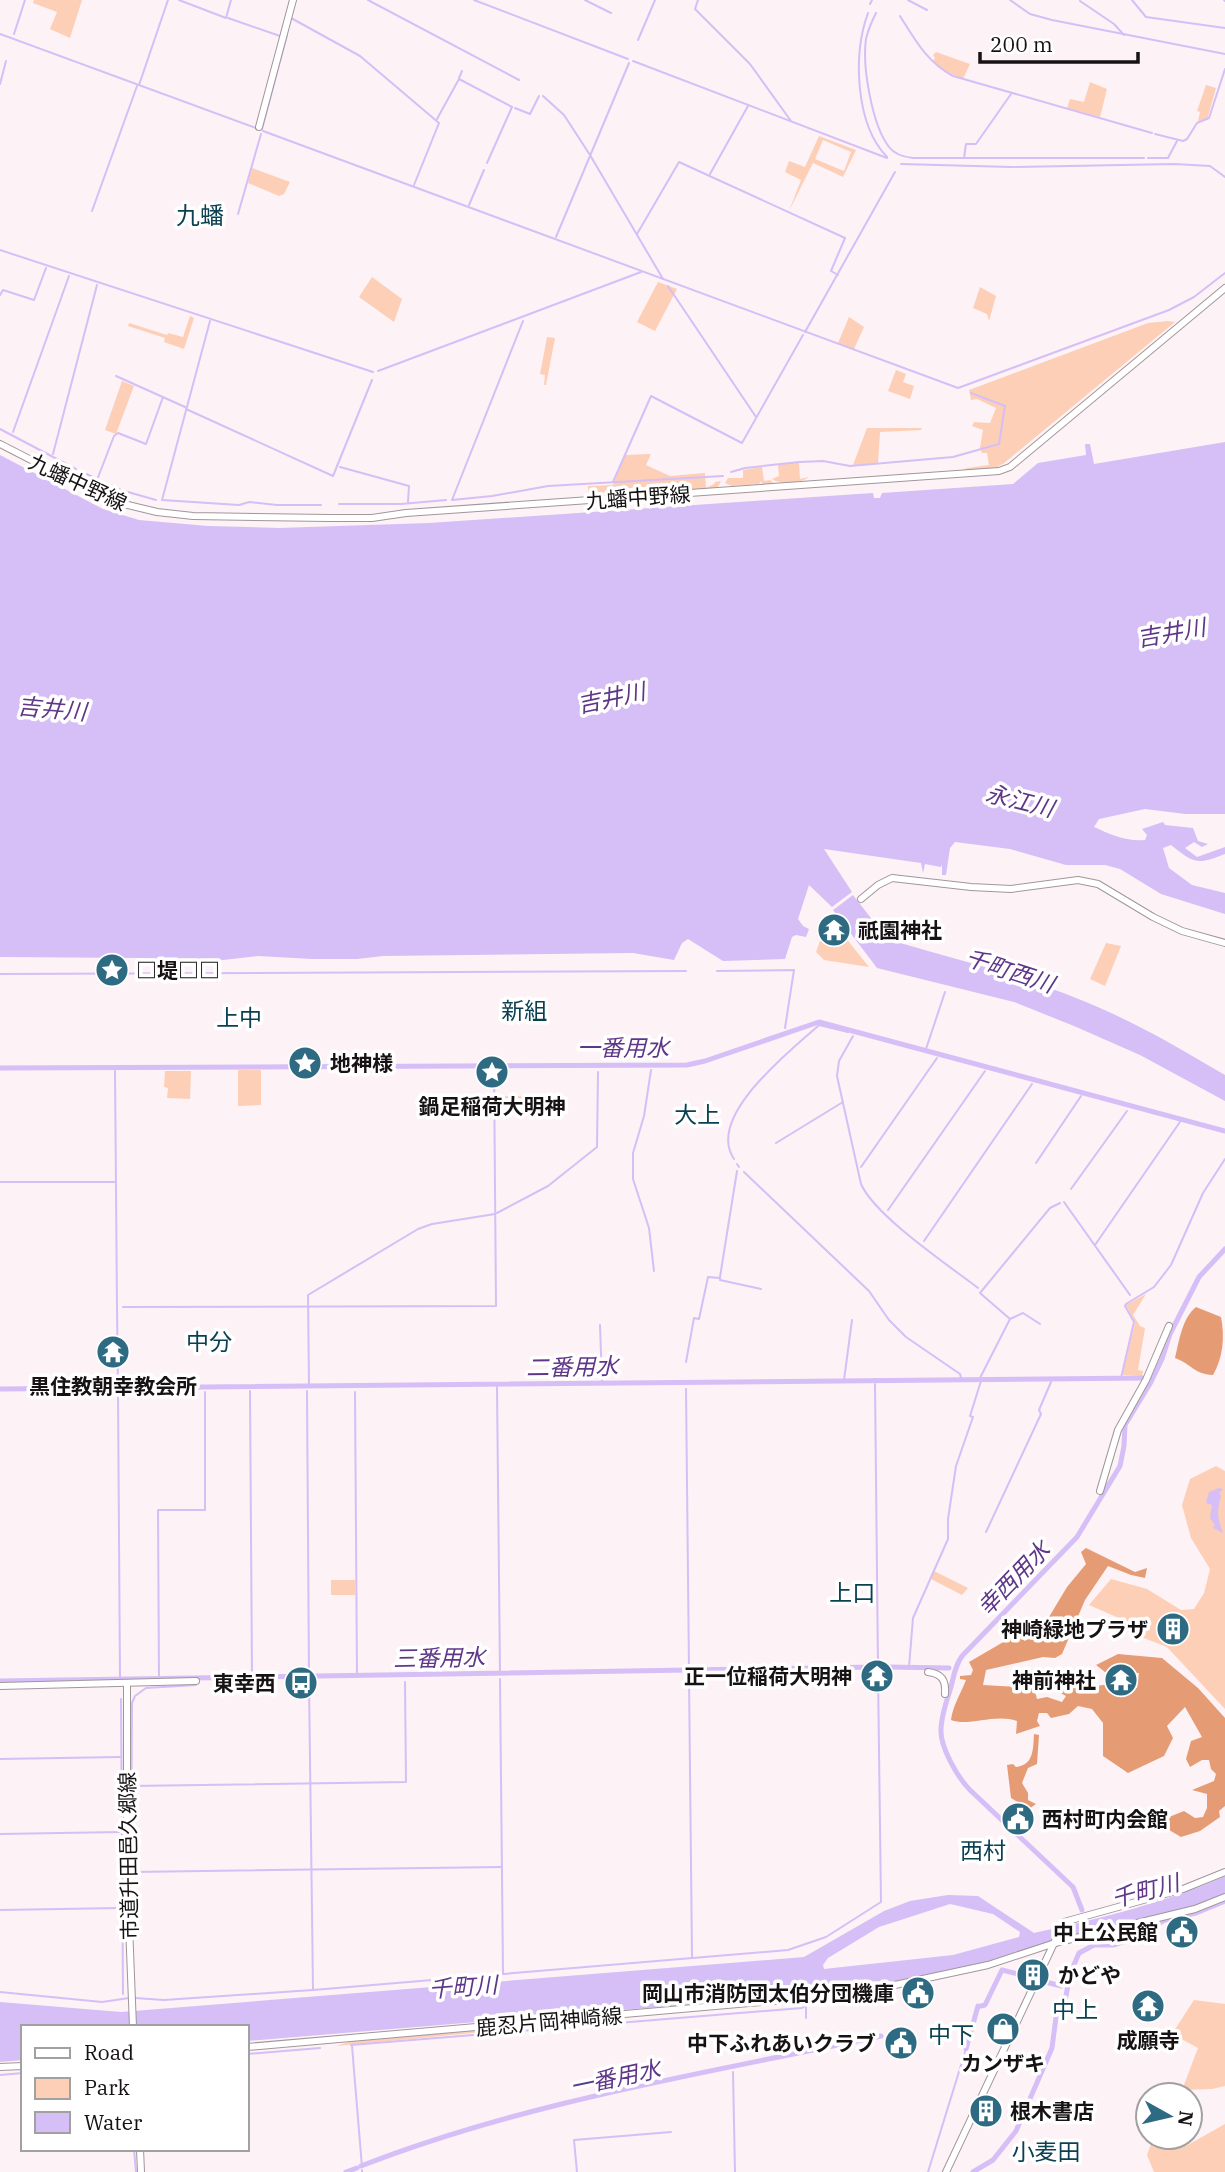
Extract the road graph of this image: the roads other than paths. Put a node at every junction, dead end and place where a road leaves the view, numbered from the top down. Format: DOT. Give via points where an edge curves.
graph roads {
  1 [pos="293,0"];
  2 [pos="260,127"];
  3 [pos="1225,288"];
  4 [pos="0,444"];
  5 [pos="861,899"];
  6 [pos="1225,943"];
  7 [pos="1169,1326"];
  8 [pos="1100,1491"];
  9 [pos="928,1672"];
  10 [pos="196,1681"];
  11 [pos="127,1684"];
  12 [pos="0,1686"];
  13 [pos="944,1694"];
  14 [pos="1225,1871"];
  15 [pos="1225,1897"];
  16 [pos="1055,1942"];
  17 [pos="134,2025"];
  18 [pos="248,2047"];
  19 [pos="21,2066"];
  20 [pos="0,2067"];
  21 [pos="139,2151"];
  22 [pos="141,2172"];
  23 [pos="946,2172"];
  1 -- 2 [label="main road"];
  3 -- 4 [label="main road, 九蟠中野線" via="1010,467 999,471 372,518 193,516 111,501"];
  5 -- 6 [label="main road" via="892,878 1011,888 1078,880 1098,884 1182,930"];
  7 -- 8 [label="main road" via="1118,1430"];
  9 -- 13 [label="main road" via="942,1677"];
  10 -- 11 [label="main road"];
  11 -- 12 [label="main road"];
  11 -- 17 [label="main road, 市道升田邑久郷線" via="127,1861"];
  14 -- 16 [label="main road" via="1183,1889 1064,1922"];
  15 -- 16 [label="main road, 鹿忍片岡神崎線" via="1195,1909"];
  16 -- 18 [label="main road, 鹿忍片岡神崎線" via="988,1965 853,1994"];
  16 -- 23 [label="main road"];
  19 -- 20 [label="main road"];
  21 -- 22 [label="main road"];
}
